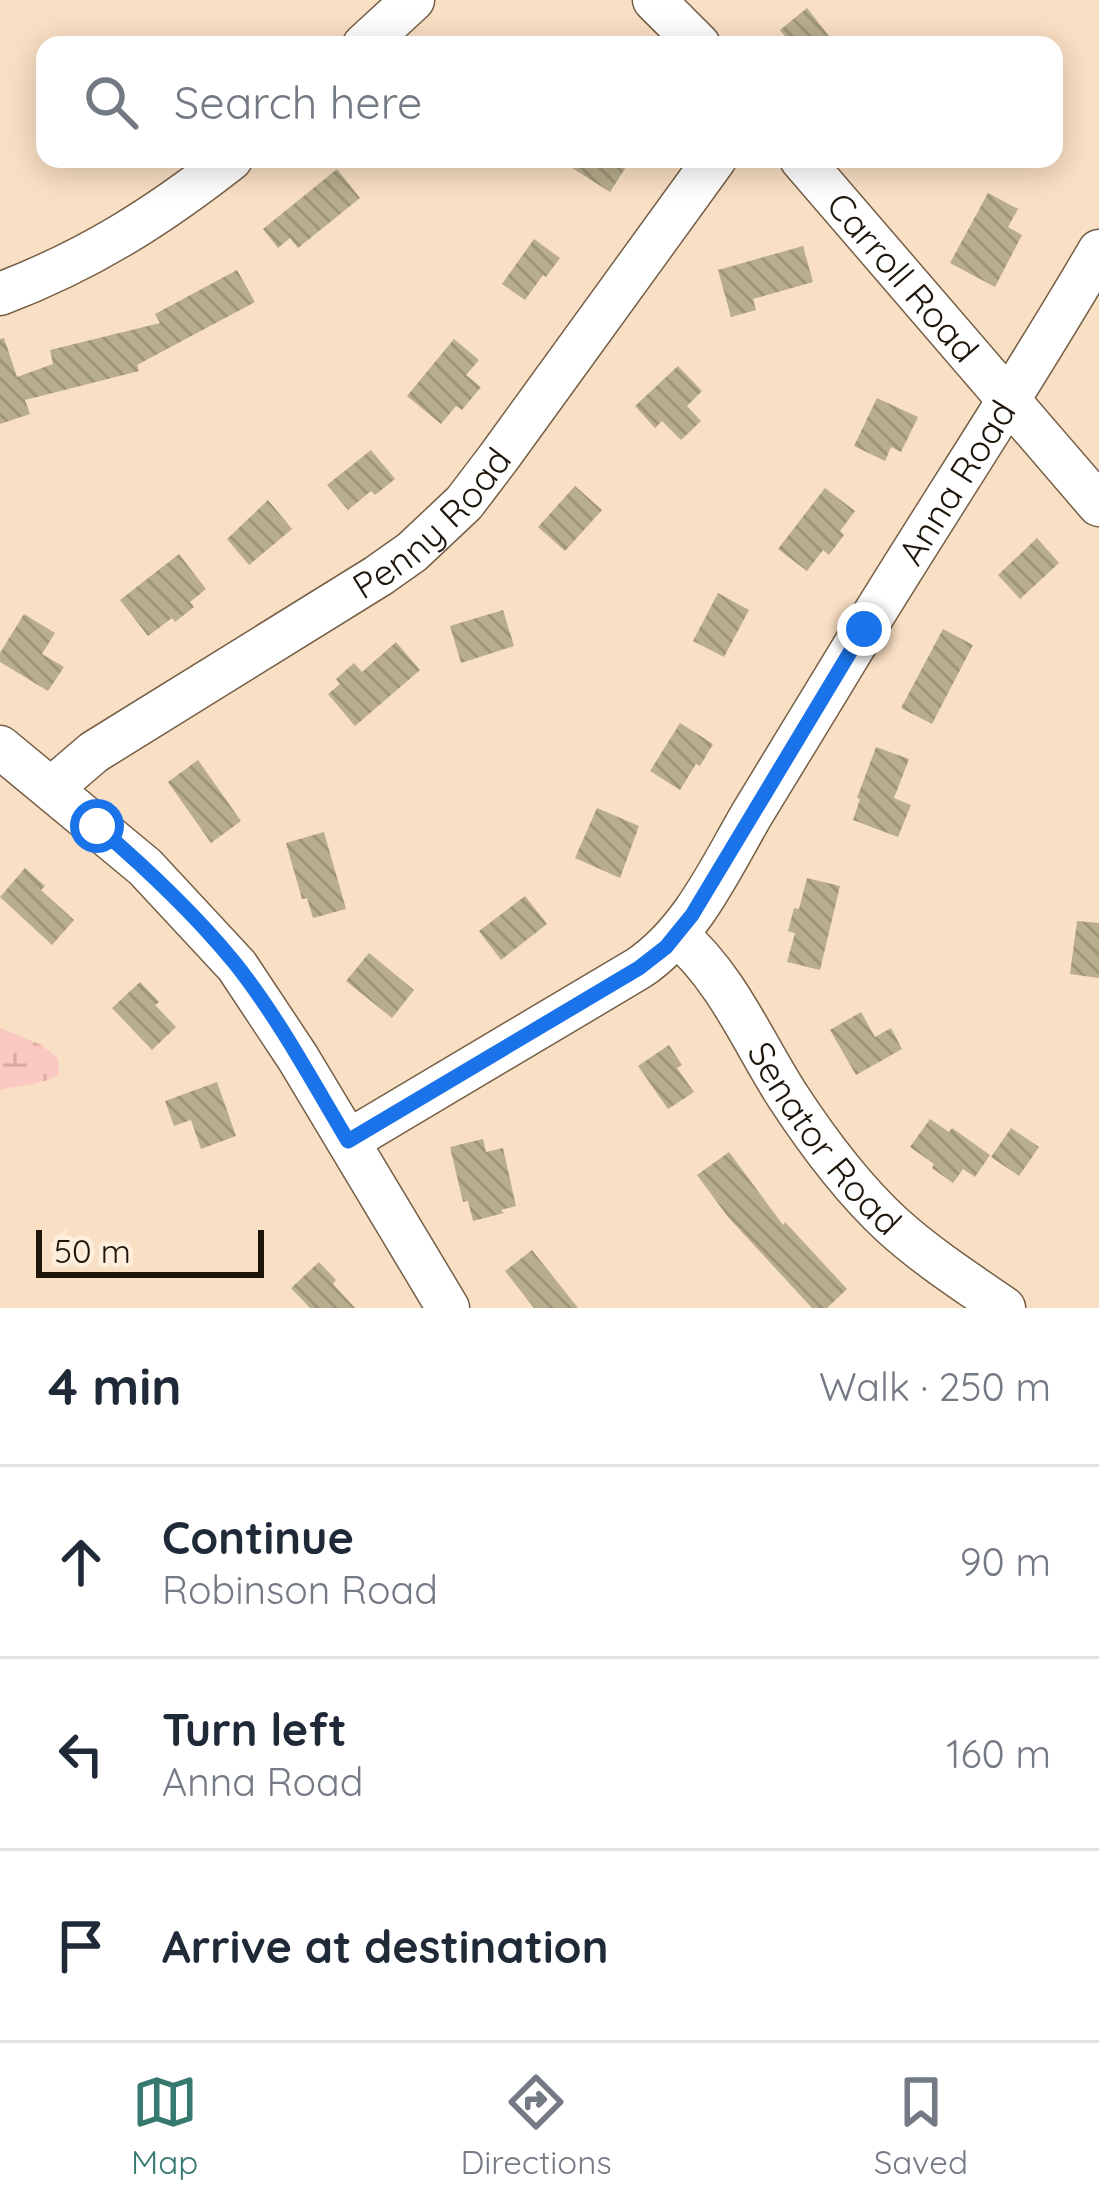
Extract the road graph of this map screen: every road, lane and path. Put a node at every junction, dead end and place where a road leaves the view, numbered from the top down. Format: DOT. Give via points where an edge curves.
graph roads {
  1 [pos="413,0"];
  2 [pos="665,4"];
  3 [pos="374,36"];
  4 [pos="692,36"];
  5 [pos="220,168"];
  6 [pos="708,168"];
  7 [pos="809,168"];
  8 [pos="1099,251"];
  9 [pos="0,294"];
  10 [pos="1010,400"];
  11 [pos="1099,506"];
  12 [pos="0,747"];
  13 [pos="52,788"];
  14 [pos="677,934"];
  15 [pos="348,1141"];
  16 [pos="448,1308"];
  17 [pos="1004,1308"];
  1 -- 3 [label="street"];
  2 -- 4 [label="street"];
  5 -- 9 [label="street" via="115,242"];
  6 -- 13 [label="street, Penny Road" via="488,472 437,530 378,576 94,752"];
  7 -- 10 [label="street, Carroll Road"];
  8 -- 10 [label="street, Anna Road"];
  10 -- 11 [label="street, Carroll Road"];
  10 -- 14 [label="street, Anna Road"];
  12 -- 13 [label="street"];
  13 -- 15 [label="street" via="145,867 237,966"];
  14 -- 15 [label="street, Anna Road" via="639,968"];
  14 -- 17 [label="street, Senator Road" via="707,964 842,1170 890,1223"];
  15 -- 16 [label="street"];
}
